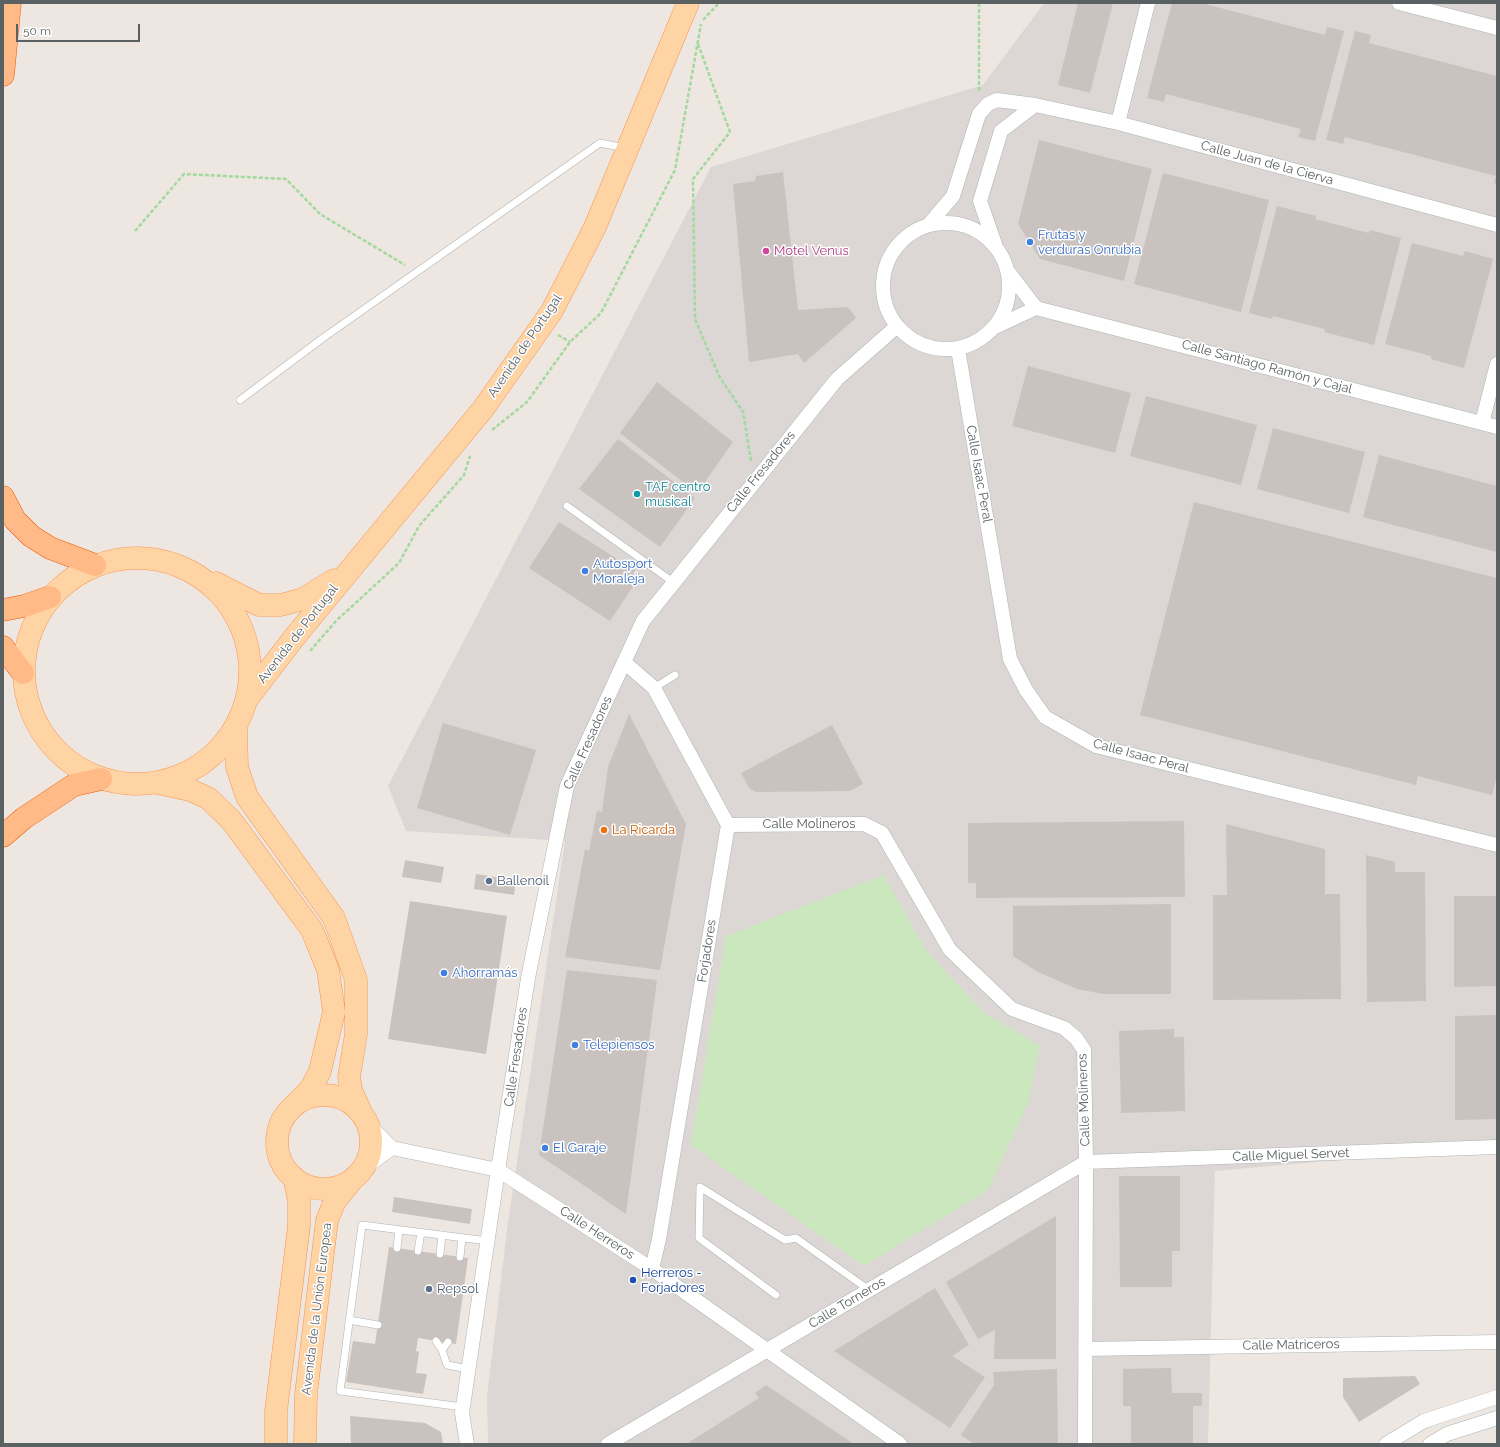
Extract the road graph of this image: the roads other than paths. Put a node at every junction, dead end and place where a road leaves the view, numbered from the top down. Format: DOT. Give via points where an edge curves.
graph roads {
  1 [pos="10,3"];
  2 [pos="688,3"];
  3 [pos="1148,3"];
  4 [pos="1399,3"];
  5 [pos="1497,28"];
  6 [pos="3,75"];
  7 [pos="1035,105"];
  8 [pos="1118,123"];
  9 [pos="629,149"];
  10 [pos="930,223"];
  11 [pos="1497,225"];
  12 [pos="995,244"];
  13 [pos="1010,274"];
  14 [pos="1036,308"];
  15 [pos="896,327"];
  16 [pos="995,327"];
  17 [pos="958,349"];
  18 [pos="1497,364"];
  19 [pos="240,400"];
  20 [pos="1482,423"];
  21 [pos="1497,427"];
  22 [pos="3,497"];
  23 [pos="566,506"];
  24 [pos="95,565"];
  25 [pos="349,570"];
  26 [pos="202,577"];
  27 [pos="673,582"];
  28 [pos="50,597"];
  29 [pos="3,610"];
  30 [pos="3,647"];
  31 [pos="624,662"];
  32 [pos="23,673"];
  33 [pos="675,675"];
  34 [pos="654,688"];
  35 [pos="247,699"];
  36 [pos="236,728"];
  37 [pos="101,779"];
  38 [pos="157,783"];
  39 [pos="728,825"];
  40 [pos="3,836"];
  41 [pos="1497,845"];
  42 [pos="297,1103"];
  43 [pos="364,1118"];
  44 [pos="1497,1147"];
  45 [pos="392,1148"];
  46 [pos="1086,1162"];
  47 [pos="498,1170"];
  48 [pos="358,1174"];
  49 [pos="295,1180"];
  50 [pos="399,1230"];
  51 [pos="421,1232"];
  52 [pos="442,1235"];
  53 [pos="462,1238"];
  54 [pos="488,1241"];
  55 [pos="397,1248"];
  56 [pos="418,1251"];
  57 [pos="440,1254"];
  58 [pos="460,1257"];
  59 [pos="652,1270"];
  60 [pos="869,1290"];
  61 [pos="776,1295"];
  62 [pos="349,1320"];
  63 [pos="378,1325"];
  64 [pos="436,1341"];
  65 [pos="448,1342"];
  66 [pos="1497,1342"];
  67 [pos="1085,1349"];
  68 [pos="442,1350"];
  69 [pos="767,1350"];
  70 [pos="469,1369"];
  71 [pos="1497,1397"];
  72 [pos="463,1407"];
  73 [pos="1497,1418"];
  74 [pos="276,1444"];
  75 [pos="305,1444"];
  76 [pos="467,1444"];
  77 [pos="608,1444"];
  78 [pos="900,1444"];
  79 [pos="1085,1444"];
  80 [pos="1386,1444"];
  81 [pos="1430,1444"];
  1 -- 6 [label="highway"];
  2 -- 9 [label="main road, Avenida de Portugal"];
  3 -- 8 [label="street"];
  4 -- 5 [label="street"];
  7 -- 8 [label="street, Calle Juan de la Cierva"];
  7 -- 10 [label="street" via="997,100 988,104 979,114 954,196"];
  7 -- 12 [label="street" via="1001,131 980,201"];
  8 -- 11 [label="street, Calle Juan de la Cierva"];
  9 -- 19 [label="lane" via="600,143 323,338"];
  9 -- 25 [label="main road, Avenida de Portugal" via="595,227 552,311 483,409"];
  10 -- 12 [label="street" via="963,224"];
  10 -- 15 [label="street" via="898,243 883,270 883,300"];
  12 -- 13 [label="street"];
  13 -- 14 [label="street"];
  13 -- 16 [label="street" via="1009,301"];
  14 -- 16 [label="street"];
  14 -- 20 [label="street, Calle Santiago Ramón y Cajal"];
  15 -- 17 [label="street" via="923,346"];
  15 -- 27 [label="street, Calle Fresadores" via="837,379"];
  16 -- 17 [label="street"];
  17 -- 41 [label="street, Calle Isaac Peral" via="1010,659 1026,690 1045,717 1096,746"];
  18 -- 20 [label="street"];
  20 -- 21 [label="street, Calle Santiago Ramón y Cajal"];
  22 -- 24 [label="highway" via="15,520 31,536 50,548"];
  23 -- 27 [label="lane"];
  24 -- 26 [label="main road, Avenida de Portugal" via="122,558 150,558 177,564"];
  24 -- 28 [label="main road, Avenida de Portugal" via="70,579"];
  25 -- 26 [label="main road, Avenida de Portugal" via="302,599 281,605 259,605"];
  25 -- 35 [label="main road, Avenida de Portugal"];
  26 -- 35 [label="main road" via="227,601 244,631 251,664"];
  27 -- 31 [label="street, Calle Fresadores" via="643,621"];
  28 -- 29 [label="highway"];
  28 -- 32 [label="main road, Avenida de Portugal" via="29,633"];
  30 -- 32 [label="highway"];
  31 -- 34 [label="street"];
  31 -- 47 [label="street, Calle Fresadores" via="567,786 528,978"];
  32 -- 37 [label="main road, Avenida de Portugal" via="29,708 45,739 70,763"];
  33 -- 34 [label="lane"];
  34 -- 39 [label="street"];
  35 -- 36 [label="main road"];
  36 -- 38 [label="main road" via="215,754 188,773"];
  36 -- 43 [label="main road" via="237,767 247,797 334,918 356,980 356,1034 349,1077 351,1090"];
  37 -- 38 [label="main road, Avenida de Portugal" via="128,785"];
  37 -- 40 [label="highway" via="74,785 24,818"];
  38 -- 42 [label="main road" via="190,790 208,798 231,820 312,930 328,970 334,1012 320,1071 312,1087"];
  39 -- 46 [label="street, Calle Molineros" via="864,824 882,833 950,950 1012,1008 1064,1028 1076,1038 1084,1050"];
  39 -- 59 [label="street, Forjadores"];
  42 -- 43 [label="main road" via="312,1096 330,1094 346,1100"];
  42 -- 49 [label="main road" via="281,1123 277,1135 280,1160"];
  43 -- 45 [label="street"];
  43 -- 48 [label="main road" via="372,1140 370,1155"];
  44 -- 46 [label="street, Calle Miguel Servet"];
  45 -- 47 [label="street, Calle Herreros"];
  45 -- 48 [label="street"];
  46 -- 60 [label="street, Calle Torneros"];
  46 -- 67 [label="street, Calle Molineros"];
  47 -- 54 [label="street, Calle Fresadores"];
  47 -- 59 [label="street, Calle Herreros"];
  48 -- 49 [label="main road" via="341,1186 329,1189 317,1189"];
  48 -- 75 [label="main road, Avenida de la Unión Europea" via="335,1201 327,1220 306,1394"];
  49 -- 74 [label="main road" via="299,1201 299,1226 276,1411"];
  50 -- 51 [label="lane"];
  50 -- 55 [label="lane"];
  50 -- 62 [label="lane" via="362,1225"];
  51 -- 52 [label="lane"];
  51 -- 56 [label="lane"];
  52 -- 53 [label="lane"];
  52 -- 57 [label="lane"];
  53 -- 54 [label="lane"];
  53 -- 58 [label="lane"];
  54 -- 70 [label="street, Calle Fresadores"];
  59 -- 69 [label="street, Calle Herreros"];
  60 -- 61 [label="lane" via="796,1238 785,1240 700,1186 699,1238"];
  60 -- 69 [label="street, Calle Torneros"];
  62 -- 63 [label="lane"];
  62 -- 72 [label="lane" via="340,1391"];
  64 -- 68 [label="lane"];
  65 -- 68 [label="lane"];
  66 -- 67 [label="street, Calle Matriceros"];
  67 -- 79 [label="street, Calle Molineros"];
  68 -- 70 [label="lane" via="447,1365"];
  69 -- 77 [label="street, Calle Torneros"];
  69 -- 78 [label="street, Calle Herreros"];
  70 -- 72 [label="street, Calle Fresadores"];
  71 -- 80 [label="street" via="1424,1421"];
  72 -- 76 [label="street, Calle Fresadores"];
  73 -- 81 [label="street" via="1447,1434"];
}
